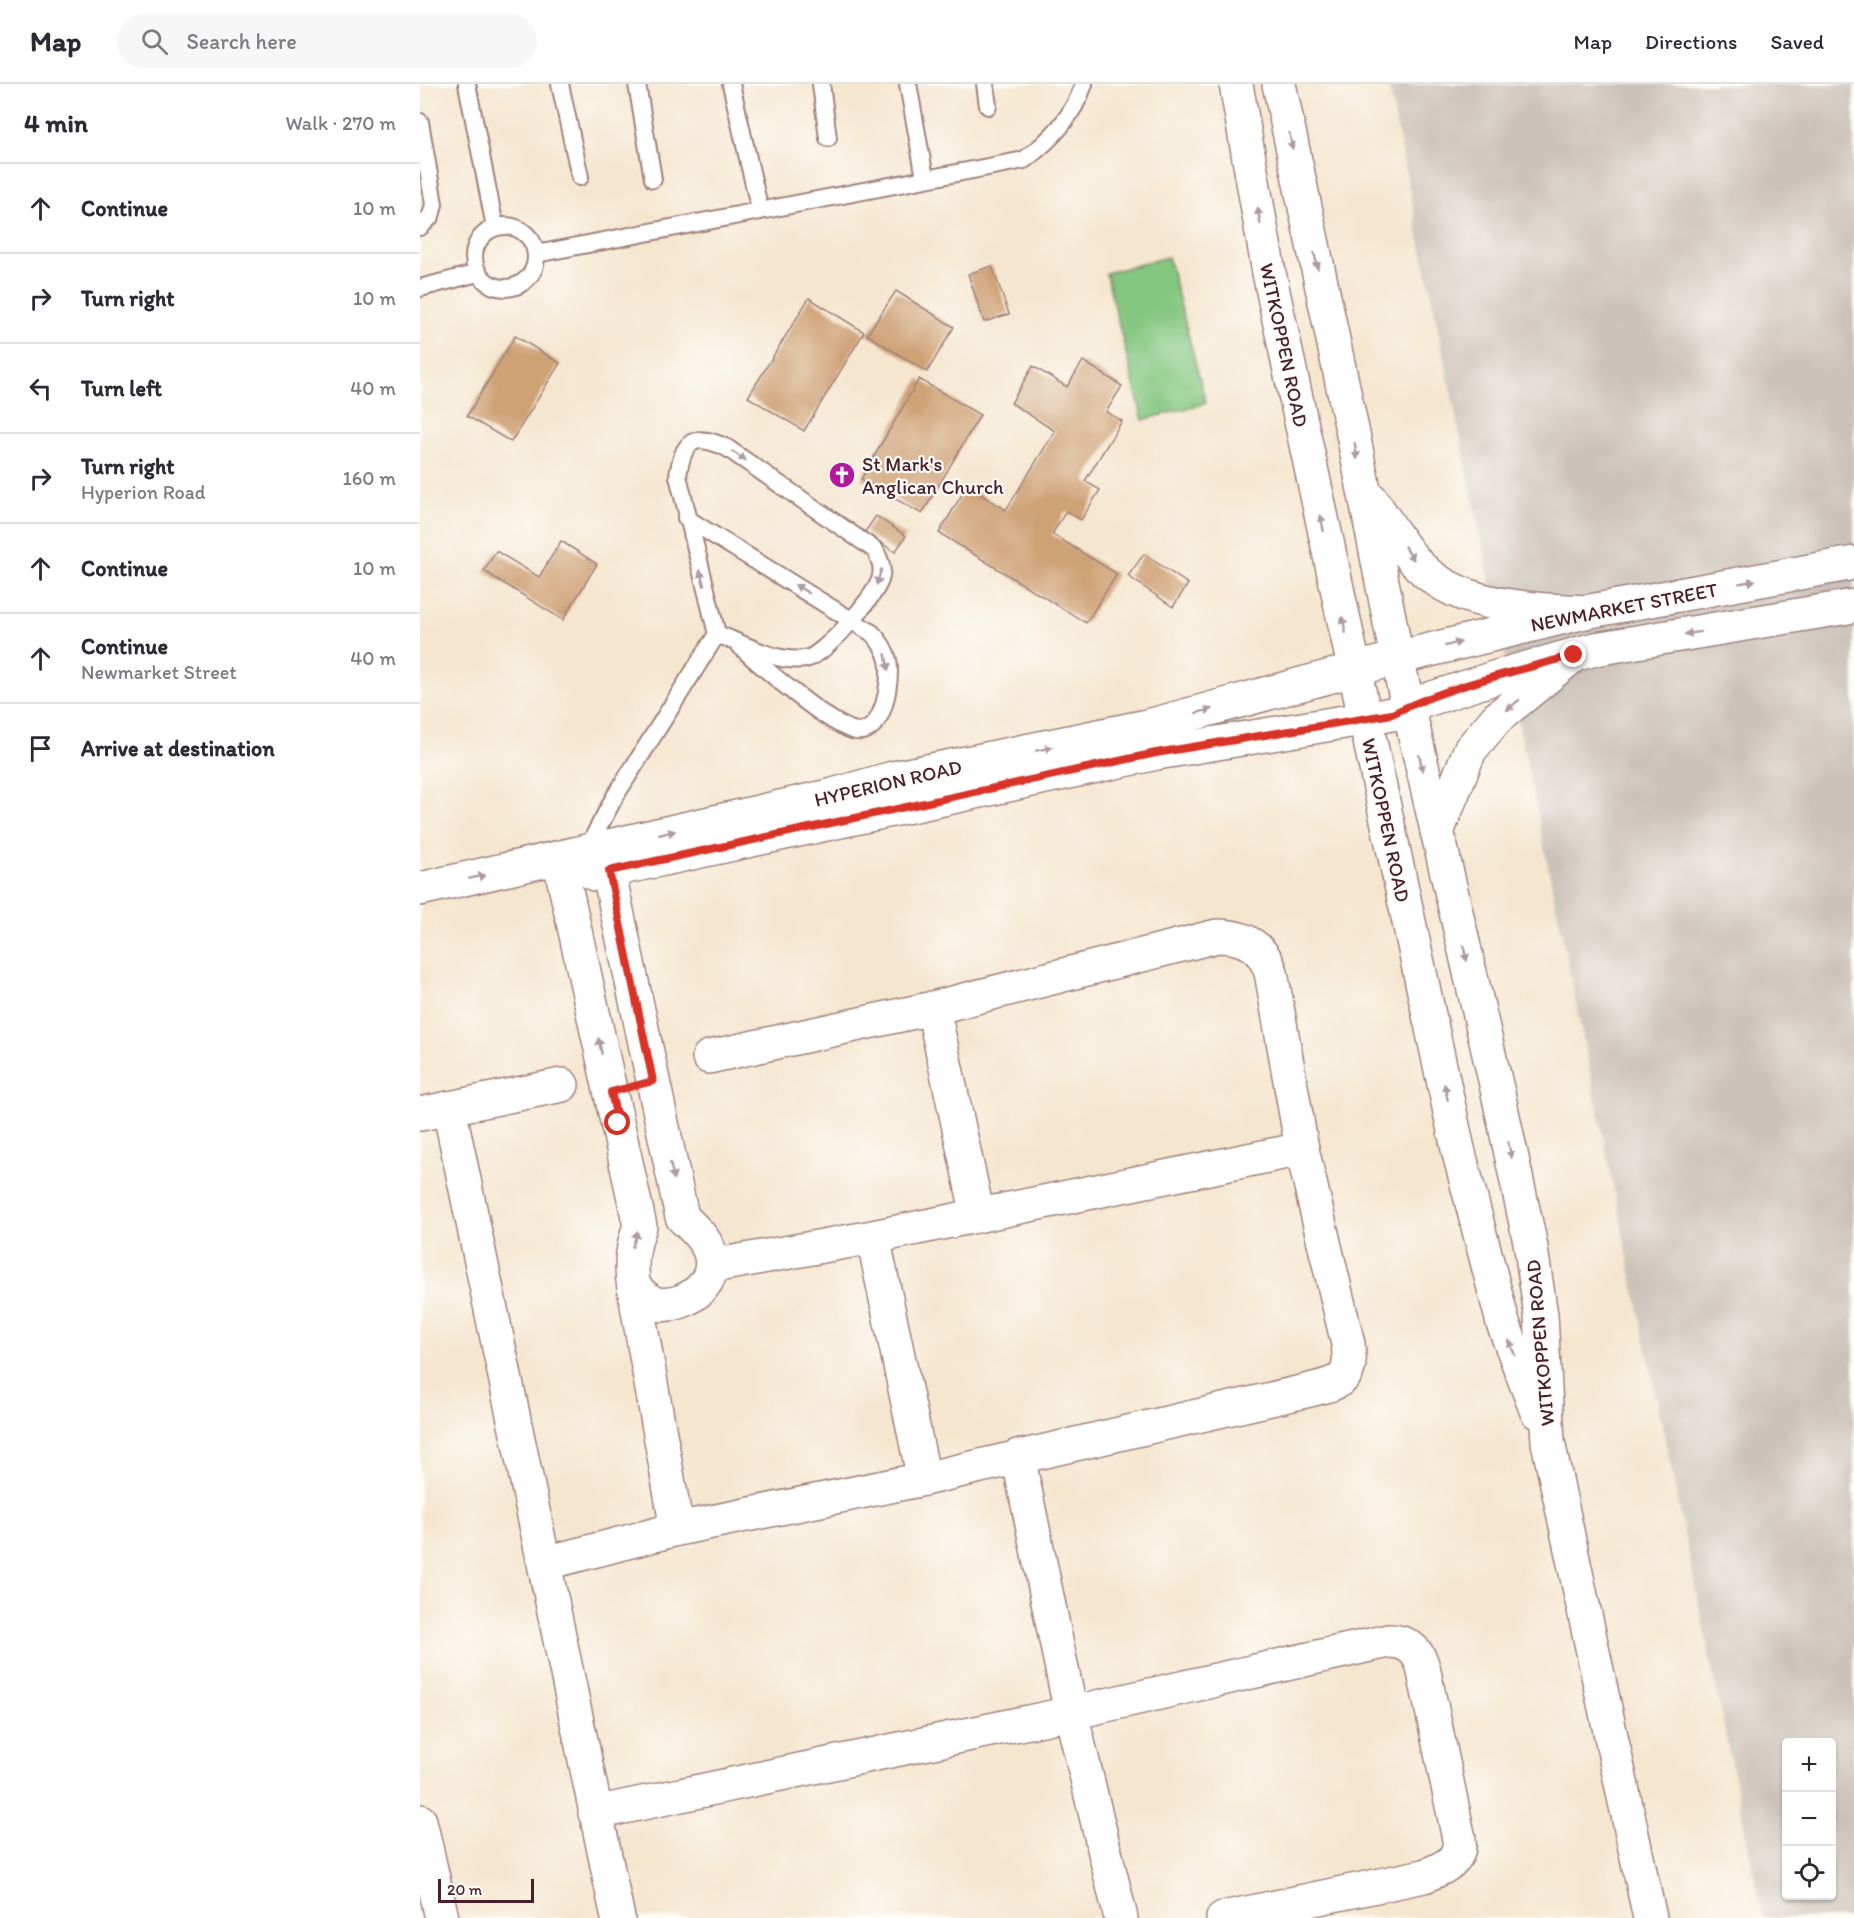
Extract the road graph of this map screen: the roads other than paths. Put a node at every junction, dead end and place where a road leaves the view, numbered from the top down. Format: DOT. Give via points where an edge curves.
graph roads {
  1 [pos="467,84"];
  2 [pos="560,84"];
  3 [pos="637,84"];
  4 [pos="731,84"];
  5 [pos="821,84"];
  6 [pos="908,84"];
  7 [pos="985,84"];
  8 [pos="1084,84"];
  9 [pos="1236,84"];
  10 [pos="1279,84"];
  11 [pos="988,106"];
  12 [pos="420,122"];
  13 [pos="828,138"];
  14 [pos="422,140"];
  15 [pos="580,177"];
  16 [pos="925,178"];
  17 [pos="653,179"];
  18 [pos="760,211"];
  19 [pos="420,227"];
  20 [pos="495,227"];
  21 [pos="536,254"];
  22 [pos="478,273"];
  23 [pos="420,288"];
  24 [pos="1363,488"];
  25 [pos="686,518"];
  26 [pos="1854,563"];
  27 [pos="1854,606"];
  28 [pos="1585,612"];
  29 [pos="852,619"];
  30 [pos="717,634"];
  31 [pos="735,641"];
  32 [pos="1574,655"];
  33 [pos="1397,658"];
  34 [pos="1355,670"];
  35 [pos="1408,706"];
  36 [pos="1364,719"];
  37 [pos="1437,832"];
  38 [pos="584,862"];
  39 [pos="420,889"];
  40 [pos="420,913"];
  41 [pos="933,1008"];
  42 [pos="709,1057"];
  43 [pos="653,1081"];
  44 [pos="562,1085"];
  45 [pos="611,1092"];
  46 [pos="435,1111"];
  47 [pos="1302,1149"];
  48 [pos="978,1216"];
  49 [pos="873,1237"];
  50 [pos="712,1266"];
  51 [pos="634,1288"];
  52 [pos="1548,1442"];
  53 [pos="1018,1456"];
  54 [pos="924,1479"];
  55 [pos="677,1529"];
  56 [pos="546,1563"];
  57 [pos="1071,1713"];
  58 [pos="596,1813"];
  59 [pos="420,1821"];
  60 [pos="442,1918"];
  61 [pos="618,1918"];
  62 [pos="1121,1918"];
  63 [pos="1223,1918"];
  64 [pos="1650,1918"];
  1 -- 20 [label="lane"];
  2 -- 15 [label="lane"];
  3 -- 17 [label="lane"];
  4 -- 18 [label="lane"];
  5 -- 13 [label="lane"];
  6 -- 16 [label="lane"];
  7 -- 11 [label="lane"];
  8 -- 16 [label="lane" via="1077,105 1062,126 1024,160"];
  34 -- 9 [label="street, WITKOPPEN ROAD, one-way" via="1269,273"];
  10 -- 24 [label="street, WITKOPPEN ROAD, one-way"];
  12 -- 14 [label="lane"];
  14 -- 19 [label="lane" via="434,204"];
  16 -- 18 [label="lane"];
  18 -- 21 [label="lane"];
  20 -- 21 [label="lane" via="509,225 522,230 532,240"];
  20 -- 22 [label="lane" via="483,234 475,246 473,260"];
  21 -- 22 [label="lane" via="534,268 515,287 487,283"];
  22 -- 23 [label="lane"];
  24 -- 28 [label="street, one-way" via="1414,561 1454,590 1487,602"];
  24 -- 33 [label="street, WITKOPPEN ROAD"];
  29 -- 25 [label="lane, one-way"];
  25 -- 29 [label="lane, one-way" via="678,476 680,460 687,445 697,439 710,440 875,549 882,565 880,581"];
  30 -- 25 [label="lane, one-way"];
  28 -- 26 [label="street, NEWMARKET STREET, one-way"];
  27 -- 32 [label="street, NEWMARKET STREET, one-way"];
  33 -- 28 [label="street, NEWMARKET STREET, one-way"];
  29 -- 31 [label="lane" via="809,659 785,659"];
  29 -- 31 [label="lane, one-way" via="883,644 890,683 876,723 857,731 839,724 768,673"];
  30 -- 31 [label="lane"];
  30 -- 38 [label="lane" via="614,798"];
  32 -- 35 [label="street, NEWMARKET STREET"];
  32 -- 37 [label="street, one-way" via="1497,718 1470,750"];
  33 -- 34 [label="street, NEWMARKET STREET"];
  33 -- 35 [label="street, WITKOPPEN ROAD"];
  34 -- 36 [label="street, WITKOPPEN ROAD"];
  38 -- 34 [label="street, HYPERION ROAD, one-way" via="893,778 1148,726"];
  35 -- 36 [label="street, NEWMARKET STREET" via="1392,714"];
  35 -- 37 [label="street, WITKOPPEN ROAD, one-way"];
  36 -- 38 [label="street, HYPERION ROAD" via="1156,753"];
  52 -- 36 [label="street, WITKOPPEN ROAD, one-way" via="1503,1323 1461,1160"];
  37 -- 52 [label="street, WITKOPPEN ROAD, one-way" via="1530,1242 1541,1315"];
  39 -- 38 [label="street, HYPERION ROAD, one-way"];
  38 -- 40 [label="street, HYPERION ROAD"];
  38 -- 43 [label="street"];
  45 -- 38 [label="street, one-way"];
  41 -- 42 [label="street"];
  41 -- 47 [label="street" via="1217,936 1238,937 1260,950 1271,972"];
  41 -- 48 [label="street"];
  43 -- 45 [label="street"];
  43 -- 50 [label="street, one-way" via="682,1216 709,1250"];
  44 -- 46 [label="street"];
  51 -- 45 [label="street, one-way" via="632,1246 640,1226"];
  46 -- 56 [label="street"];
  47 -- 48 [label="street"];
  47 -- 53 [label="street" via="1348,1344 1347,1374 1332,1385"];
  48 -- 49 [label="street"];
  49 -- 50 [label="street"];
  49 -- 54 [label="street"];
  50 -- 51 [label="street" via="701,1289 673,1305 655,1303"];
  51 -- 55 [label="street"];
  52 -- 64 [label="street, WITKOPPEN ROAD"];
  53 -- 54 [label="street"];
  53 -- 57 [label="street"];
  54 -- 55 [label="street"];
  55 -- 56 [label="street"];
  56 -- 58 [label="street"];
  57 -- 58 [label="street"];
  57 -- 62 [label="street"];
  57 -- 63 [label="street" via="1388,1641 1405,1644 1416,1652 1423,1667 1459,1839 1458,1855 1448,1865 1424,1876"];
  58 -- 61 [label="street"];
  59 -- 60 [label="street"];
}
